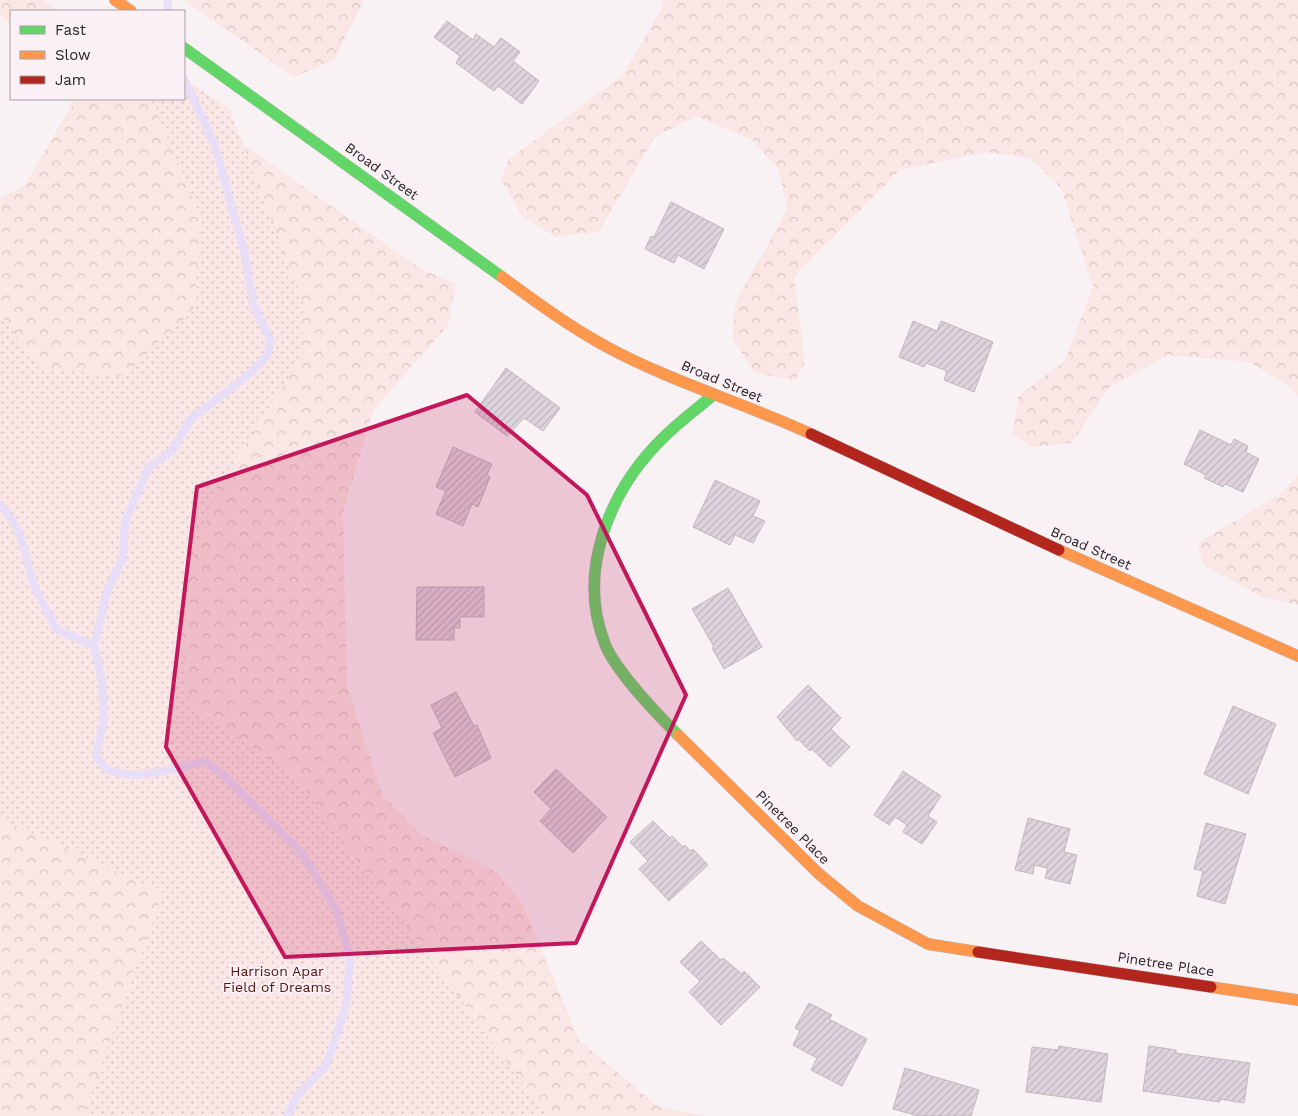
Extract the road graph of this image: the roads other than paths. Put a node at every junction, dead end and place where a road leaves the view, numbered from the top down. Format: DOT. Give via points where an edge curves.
graph roads {
  1 [pos="115,0"];
  2 [pos="130,10"];
  3 [pos="188,51"];
  4 [pos="713,395"];
  5 [pos="1298,656"];
  6 [pos="1298,1000"];
  1 -- 2 [label="street"];
  3 -- 4 [label="street, Broad Street" via="559,318 608,348"];
  4 -- 5 [label="street, Broad Street" via="799,429 1072,557"];
  4 -- 6 [label="street, Pinetree Place" via="663,437 634,472 611,511 600,538 594,575 596,612 605,645 660,717 819,874 858,906 928,944"];
}
